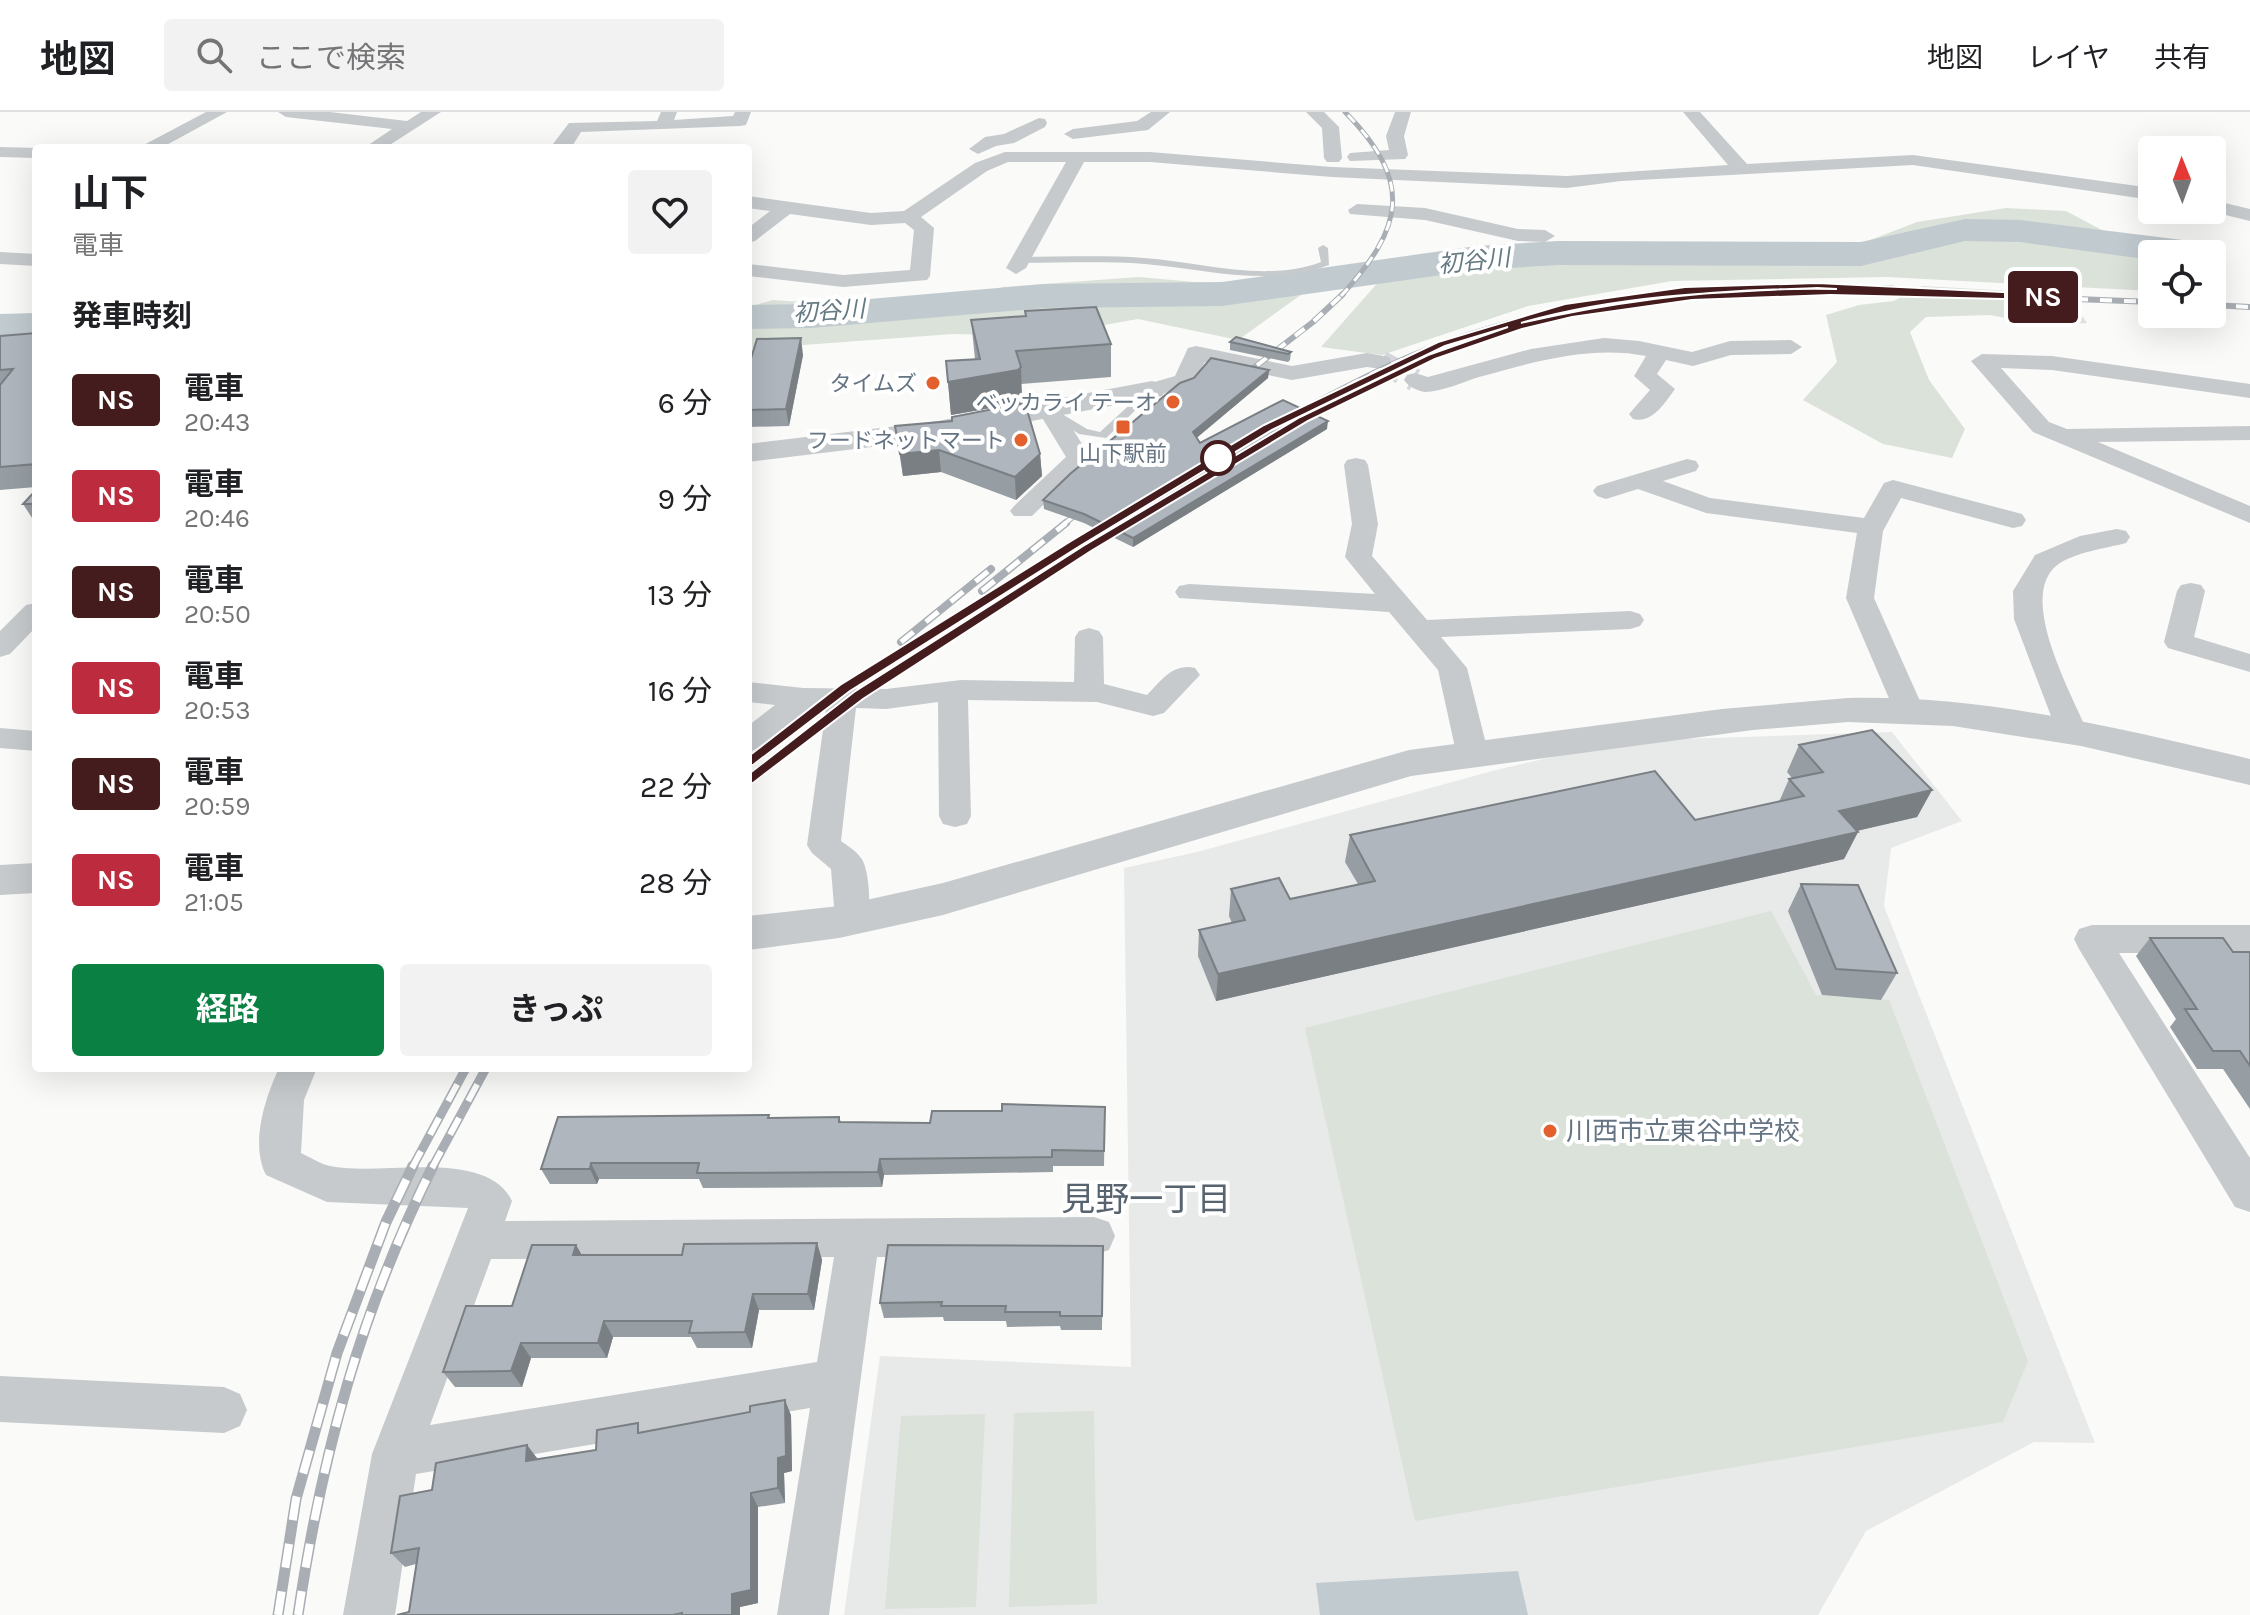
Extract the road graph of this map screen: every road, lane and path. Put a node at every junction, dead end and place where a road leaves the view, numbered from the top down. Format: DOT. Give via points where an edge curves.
graph roads {
  1 [pos="219,112"];
  2 [pos="286,112"];
  3 [pos="433,112"];
  4 [pos="743,112"];
  5 [pos="1057,112"];
  6 [pos="1162,112"];
  7 [pos="1314,112"];
  8 [pos="1403,112"];
  9 [pos="1691,112"];
  10 [pos="666,119"];
  11 [pos="578,120"];
  12 [pos="1039,123"];
  13 [pos="409,126"];
  14 [pos="1073,134"];
  15 [pos="155,144"];
  16 [pos="380,144"];
  17 [pos="565,144"];
  18 [pos="0,152"];
  19 [pos="32,153"];
  20 [pos="1072,156"];
  21 [pos="1332,165"];
  22 [pos="956,167"];
  23 [pos="1742,169"];
  24 [pos="1353,173"];
  25 [pos="2138,192"];
  26 [pos="752,203"];
  27 [pos="787,207"];
  28 [pos="2226,209"];
  29 [pos="2250,215"];
  30 [pos="909,217"];
  31 [pos="1448,219"];
  32 [pos="752,234"];
  33 [pos="1545,236"];
  34 [pos="1442,241"];
  35 [pos="1323,248"];
  36 [pos="0,258"];
  37 [pos="32,259"];
  38 [pos="1018,264"];
  39 [pos="752,270"];
  40 [pos="1791,347"];
  41 [pos="1660,352"];
  42 [pos="1381,362"];
  43 [pos="1415,380"];
  44 [pos="1152,390"];
  45 [pos="2250,391"];
  46 [pos="1050,411"];
  47 [pos="1641,414"];
  48 [pos="2250,433"];
  49 [pos="2061,435"];
  50 [pos="752,453"];
  51 [pos="1356,465"];
  52 [pos="1687,466"];
  53 [pos="1641,482"];
  54 [pos="1606,491"];
  55 [pos="1023,511"];
  56 [pos="2250,515"];
  57 [pos="2013,520"];
  58 [pos="1872,527"];
  59 [pos="2117,537"];
  60 [pos="2191,591"];
  61 [pos="1189,592"];
  62 [pos="1397,604"];
  63 [pos="32,615"];
  64 [pos="1630,620"];
  65 [pos="1419,629"];
  66 [pos="1089,637"];
  67 [pos="32,642"];
  68 [pos="1,647"];
  69 [pos="2250,663"];
  70 [pos="1185,675"];
  71 [pos="953,691"];
  72 [pos="752,692"];
  73 [pos="1089,692"];
  74 [pos="803,698"];
  75 [pos="842,698"];
  76 [pos="1909,710"];
  77 [pos="2071,729"];
  78 [pos="0,738"];
  79 [pos="752,739"];
  80 [pos="32,741"];
  81 [pos="1472,752"];
  82 [pos="2250,772"];
  83 [pos="955,816"];
  84 [pos="32,878"];
  85 [pos="0,880"];
  86 [pos="853,919"];
  87 [pos="752,932"];
  88 [pos="2250,939"];
  89 [pos="296,1072"];
  90 [pos="2250,1194"];
  91 [pos="1094,1236"];
  92 [pos="858,1237"];
  93 [pos="476,1240"];
  94 [pos="835,1381"];
  95 [pos="0,1399"];
  96 [pos="224,1410"];
  97 [pos="396,1454"];
  98 [pos="369,1615"];
  99 [pos="803,1615"];
  1 -- 15 [label="street"];
  2 -- 13 [label="street"];
  3 -- 13 [label="street"];
  4 -- 10 [label="street" via="740,121"];
  5 -- 12 [label="street"];
  6 -- 14 [label="street" via="1142,126"];
  7 -- 21 [label="street" via="1330,127"];
  8 -- 21 [label="street" via="1395,136 1399,155"];
  9 -- 23 [label="street"];
  10 -- 11 [label="street"];
  11 -- 17 [label="street"];
  12 -- 14 [label="street"];
  12 -- 22 [label="street" via="1008,139 991,141"];
  13 -- 16 [label="street"];
  14 -- 20 [label="street"];
  18 -- 19 [label="street"];
  20 -- 21 [label="street"];
  20 -- 30 [label="street" via="1005,157 981,167"];
  20 -- 38 [label="street"];
  21 -- 24 [label="street"];
  23 -- 24 [label="street" via="1567,182"];
  23 -- 25 [label="street" via="1913,160"];
  24 -- 31 [label="street" via="1357,215"];
  26 -- 27 [label="street"];
  27 -- 30 [label="street" via="871,219"];
  27 -- 32 [label="street"];
  28 -- 29 [label="street"];
  30 -- 39 [label="street" via="924,228 920,276 843,281"];
  31 -- 33 [label="street"];
  31 -- 34 [label="street"];
  35 -- 38 [label="lane" via="1326,263 1281,273 1140,261"];
  36 -- 37 [label="street"];
  40 -- 41 [label="street" via="1730,348 1693,359"];
  41 -- 43 [label="street" via="1604,345 1531,356 1426,385"];
  41 -- 47 [label="street" via="1645,376 1663,389"];
  42 -- 44 [label="street" via="1292,373 1196,353 1191,375 1179,384"];
  44 -- 46 [label="street"];
  45 -- 49 [label="street" via="2052,363 1982,361 2041,427"];
  46 -- 50 [label="street"];
  46 -- 55 [label="street" via="1079,458"];
  48 -- 49 [label="street"];
  49 -- 56 [label="street"];
  51 -- 62 [label="street" via="1365,524 1358,557"];
  52 -- 53 [label="street"];
  53 -- 54 [label="street"];
  53 -- 58 [label="street" via="1706,505"];
  57 -- 58 [label="street" via="1893,488"];
  58 -- 76 [label="street" via="1860,598"];
  59 -- 77 [label="street" via="2089,542 2045,561 2027,591 2028,619"];
  60 -- 69 [label="street" via="2178,642"];
  61 -- 62 [label="street"];
  62 -- 65 [label="street"];
  63 -- 68 [label="street"];
  64 -- 65 [label="street"];
  65 -- 81 [label="street" via="1452,668"];
  66 -- 73 [label="street"];
  67 -- 68 [label="street"];
  70 -- 73 [label="street" via="1153,706"];
  71 -- 73 [label="street"];
  71 -- 75 [label="street"];
  71 -- 83 [label="street"];
  72 -- 74 [label="street"];
  74 -- 75 [label="street"];
  74 -- 79 [label="street"];
  75 -- 86 [label="street" via="824,845 848,864"];
  76 -- 77 [label="street"];
  76 -- 81 [label="street" via="1757,717"];
  77 -- 82 [label="street"];
  78 -- 80 [label="street"];
  81 -- 86 [label="street" via="1409,763 943,899"];
  84 -- 85 [label="street"];
  86 -- 87 [label="street"];
  88 -- 90 [label="street" via="2092,939"];
  89 -- 93 [label="street" via="284,1100 280,1163 327,1184 474,1189 491,1201"];
  91 -- 92 [label="street"];
  92 -- 93 [label="street"];
  92 -- 94 [label="street"];
  93 -- 97 [label="street"];
  94 -- 97 [label="street"];
  94 -- 99 [label="street"];
  95 -- 96 [label="street"];
  97 -- 98 [label="street"];
}
